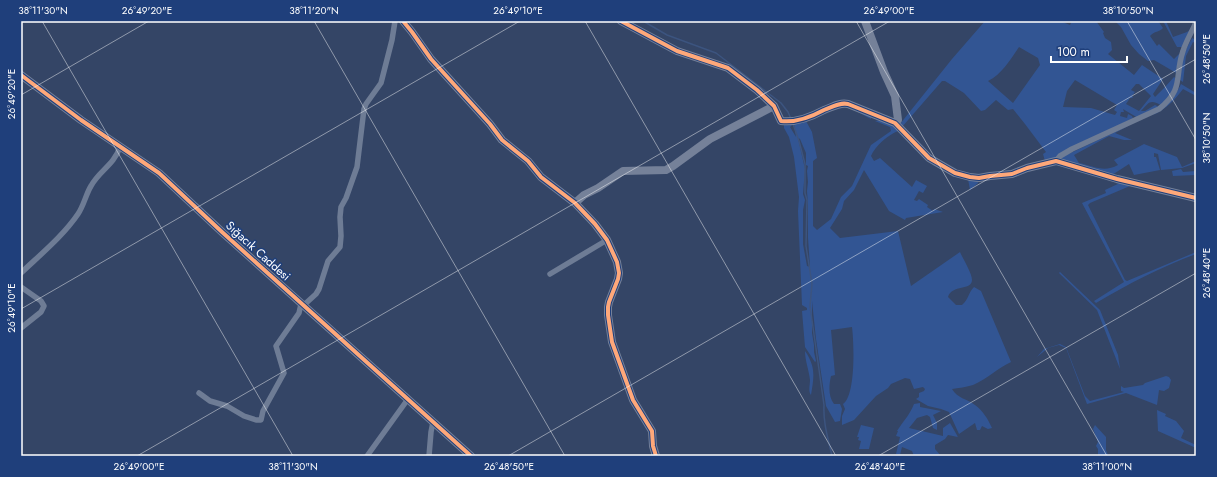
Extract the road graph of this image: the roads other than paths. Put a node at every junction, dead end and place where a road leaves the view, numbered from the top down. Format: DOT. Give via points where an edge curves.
graph roads {
  1 [pos="395,21"];
  2 [pos="403,21"];
  3 [pos="621,21"];
  4 [pos="865,21"];
  5 [pos="1196,22"];
  6 [pos="21,75"];
  7 [pos="774,106"];
  8 [pos="895,123"];
  9 [pos="120,147"];
  10 [pos="1056,161"];
  11 [pos="1196,198"];
  12 [pos="575,203"];
  13 [pos="607,240"];
  14 [pos="21,273"];
  15 [pos="550,274"];
  16 [pos="21,287"];
  17 [pos="301,304"];
  18 [pos="21,328"];
  19 [pos="199,393"];
  20 [pos="408,400"];
  21 [pos="433,422"];
  22 [pos="367,456"];
  23 [pos="429,456"];
  24 [pos="471,456"];
  25 [pos="656,456"];
  1 -- 17 [label="street" via="381,83 364,109 357,167 341,207 340,247 328,261 316,294 305,304"];
  2 -- 12 [label="street" via="431,59 502,140 528,161 541,177"];
  3 -- 7 [label="street" via="678,52 728,68"];
  4 -- 8 [label="street" via="894,96 898,120"];
  5 -- 10 [label="street" via="1183,52 1177,88 1166,104 1072,149"];
  6 -- 9 [label="street, Sığacık Caddesi"];
  7 -- 8 [label="street" via="782,122 795,121 843,103"];
  7 -- 12 [label="street" via="710,139 666,170 623,171"];
  8 -- 10 [label="street" via="929,158 955,173 970,177 1012,174"];
  9 -- 14 [label="street" via="117,156 91,186 85,202 73,220"];
  9 -- 17 [label="street, Sığacık Caddesi" via="159,173"];
  10 -- 11 [label="street"];
  12 -- 13 [label="street"];
  13 -- 15 [label="street"];
  13 -- 25 [label="street" via="617,262 618,273 608,308 612,342 633,400 652,431"];
  16 -- 18 [label="street" via="44,306 41,312"];
  17 -- 19 [label="street" via="299,313 276,346 284,373 263,411 261,420 244,416 227,406 210,401"];
  17 -- 20 [label="street, Sığacık Caddesi"];
  20 -- 21 [label="street, Sığacık Caddesi"];
  20 -- 22 [label="street"];
  21 -- 23 [label="street"];
  21 -- 24 [label="street, Sığacık Caddesi"];
}
